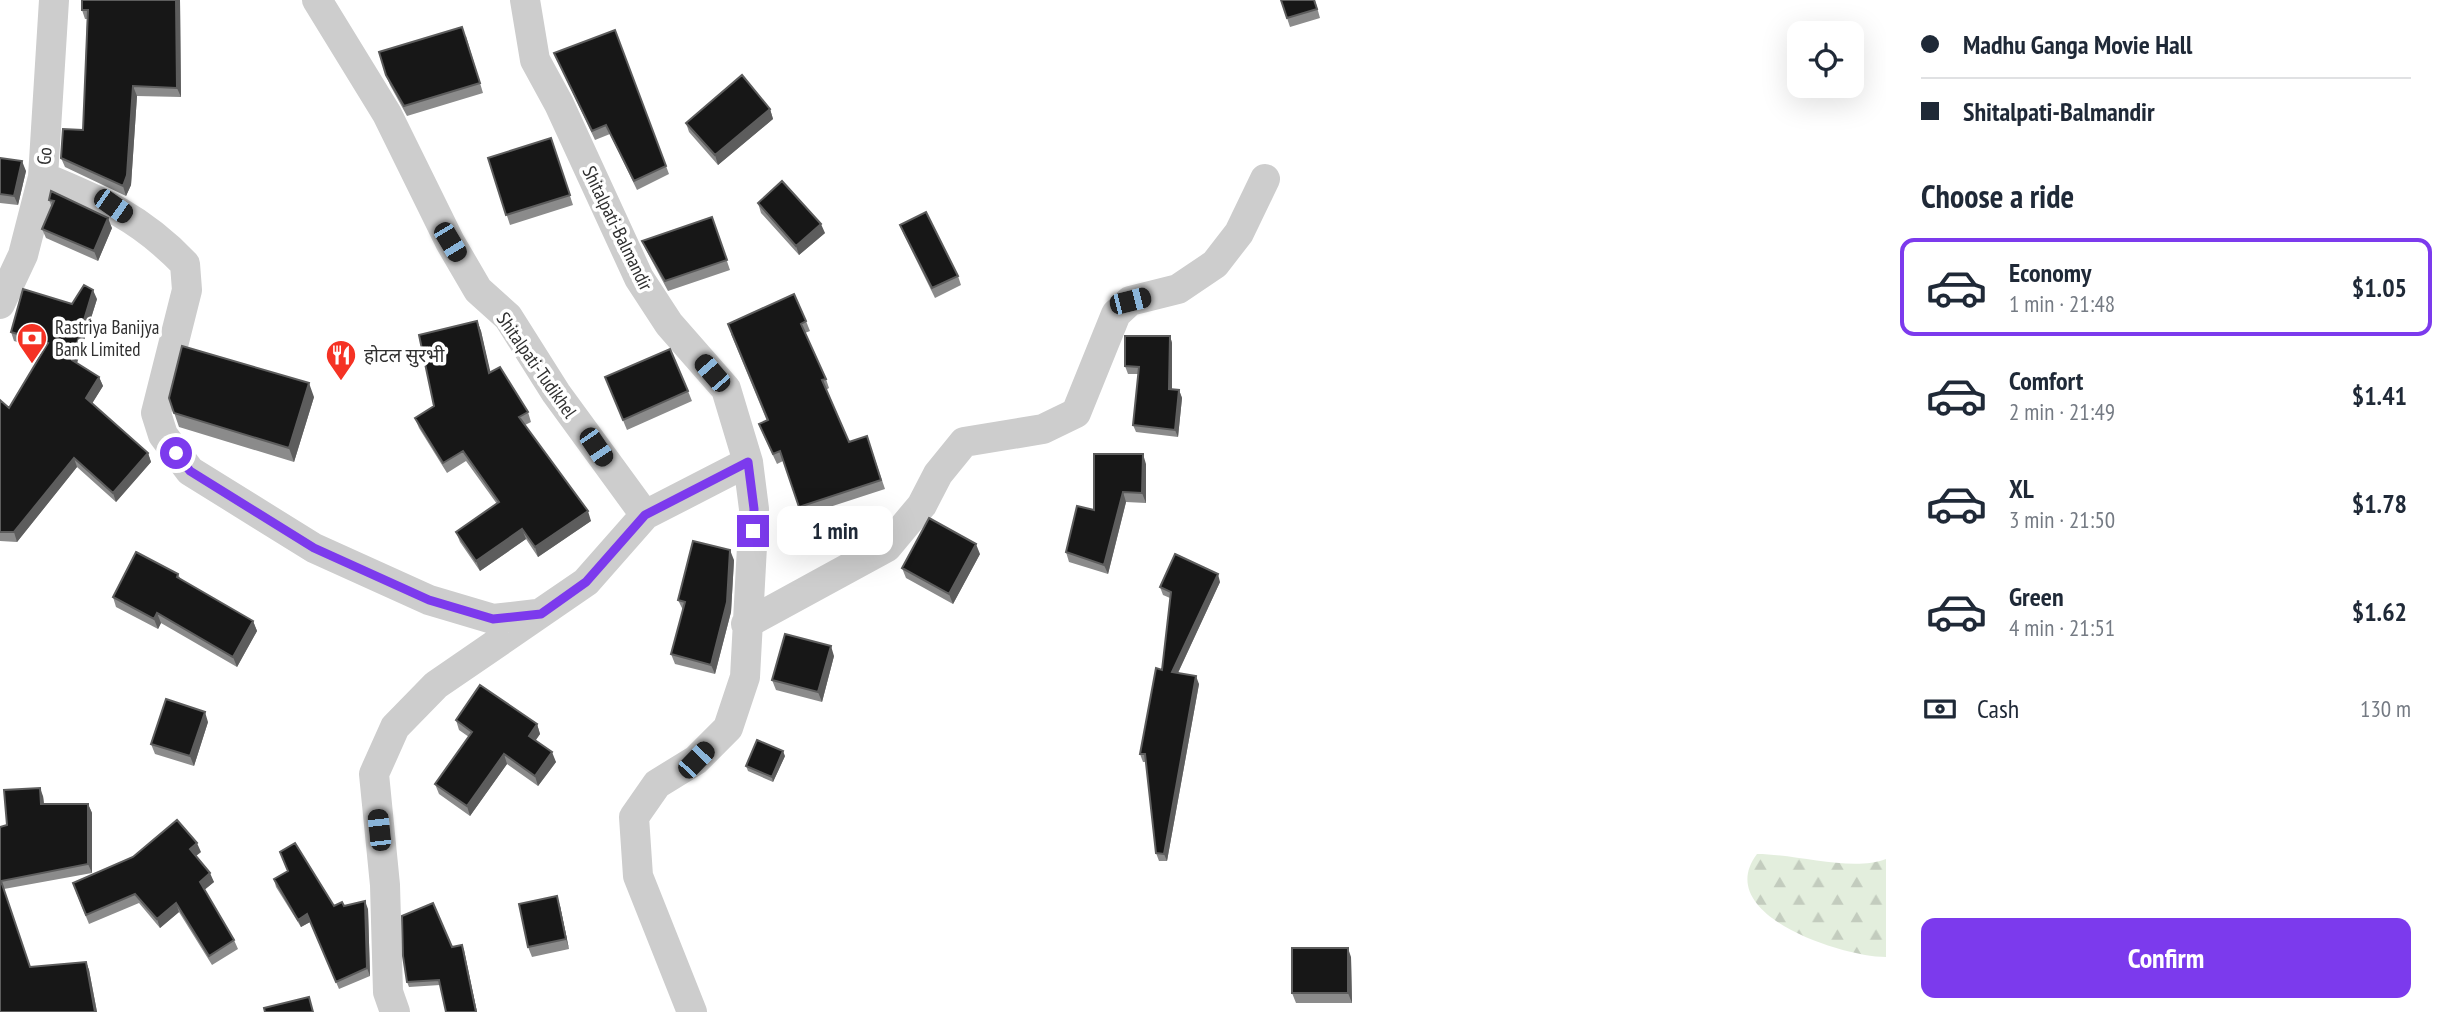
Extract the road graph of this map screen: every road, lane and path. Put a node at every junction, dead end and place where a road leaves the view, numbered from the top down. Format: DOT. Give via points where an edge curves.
graph roads {
  1 [pos="54,0"];
  2 [pos="317,0"];
  3 [pos="525,0"];
  4 [pos="43,177"];
  5 [pos="1265,179"];
  6 [pos="0,304"];
  7 [pos="748,462"];
  8 [pos="645,515"];
  9 [pos="541,614"];
  10 [pos="747,624"];
  11 [pos="395,1012"];
  12 [pos="692,1012"];
  1 -- 4 [label="street, Go"];
  2 -- 8 [label="street, Shitalpati-Tudikhel" via="387,114 478,290 508,317 556,393"];
  3 -- 7 [label="street, Shitalpati-Balmandir" via="535,60 634,268 670,324 726,389"];
  4 -- 6 [label="street, Go" via="23,255"];
  4 -- 9 [label="street" via="113,206 164,242 186,264 187,290 156,413 163,435 190,471 314,548 429,600 493,619"];
  5 -- 10 [label="street" via="1239,233 1215,264 1178,289 1130,301 1116,314 1076,414 1043,429 964,442 887,547"];
  7 -- 8 [label="street"];
  7 -- 10 [label="street, Shitalpati-Balmandir" via="754,509"];
  8 -- 9 [label="street" via="586,582"];
  9 -- 11 [label="street" via="436,685 395,727 374,774 385,885 388,992"];
  10 -- 12 [label="street, Shitalpati-Balmandir" via="745,677 729,728 696,760 657,784 634,817 638,876"];
}
